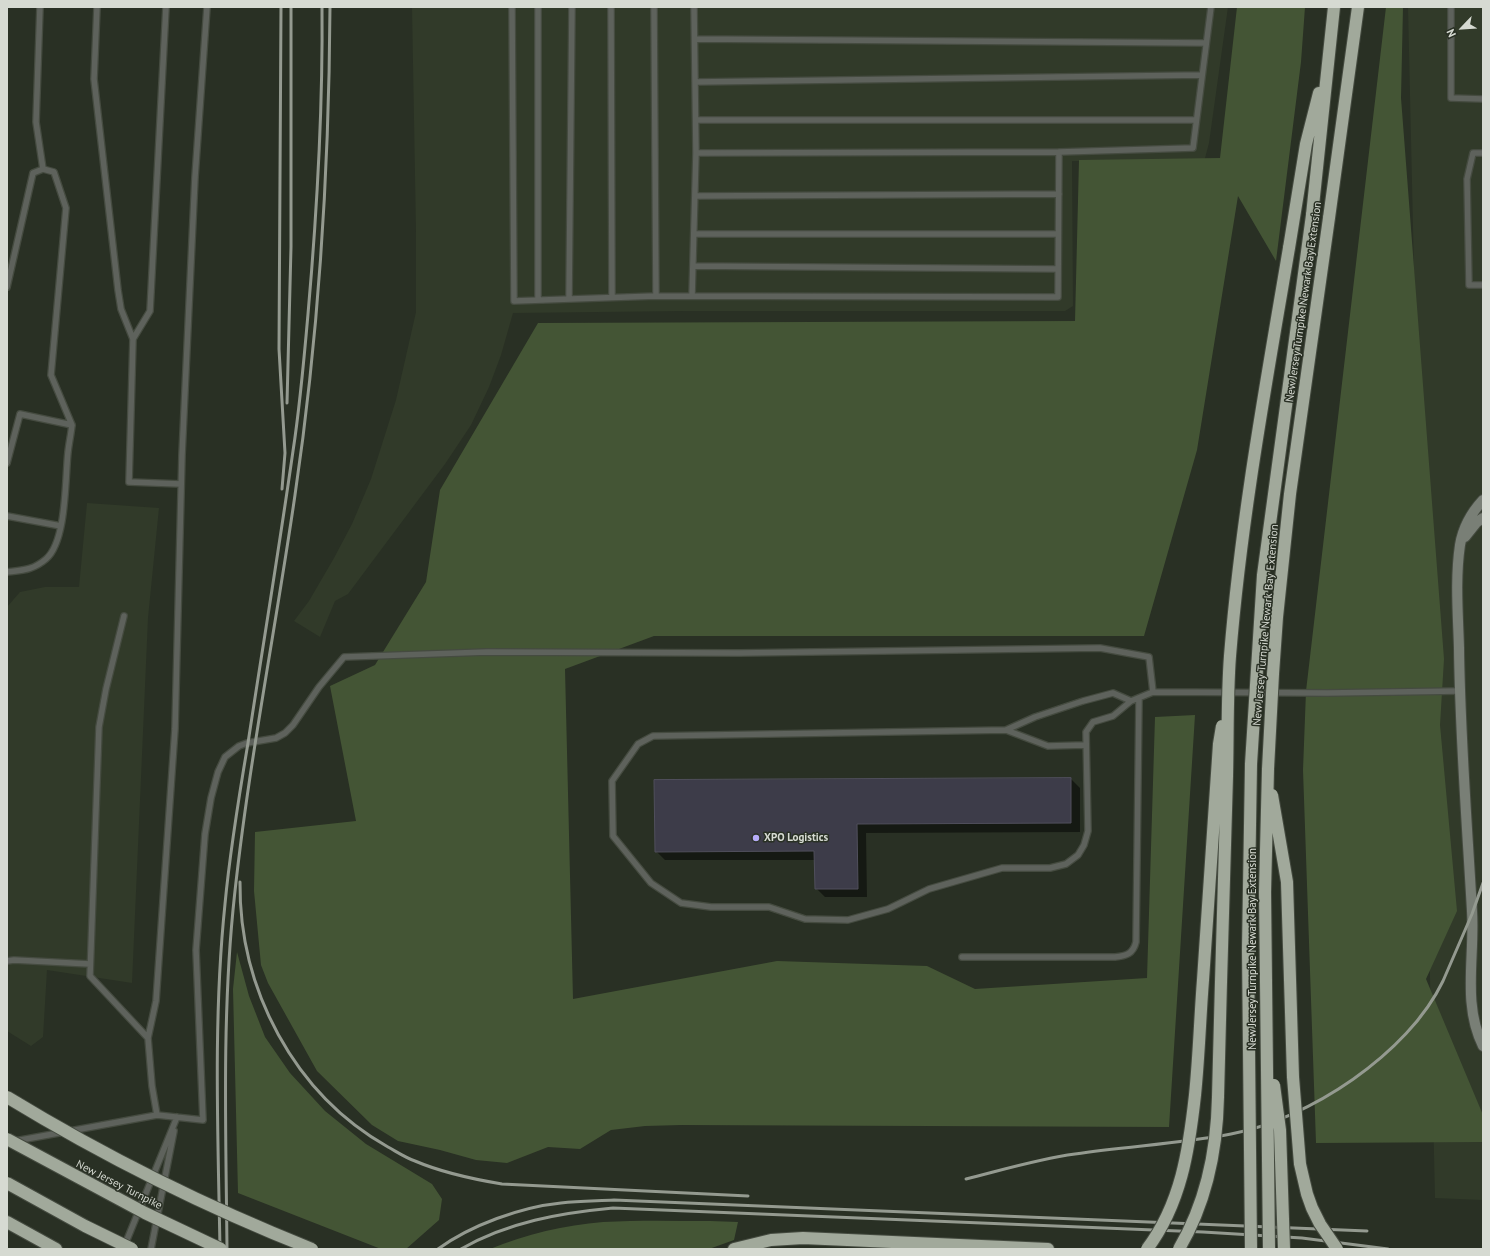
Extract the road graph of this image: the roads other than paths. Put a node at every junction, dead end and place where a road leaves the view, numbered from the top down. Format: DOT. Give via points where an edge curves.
graph roads {
  1 [pos="40,7"];
  2 [pos="97,7"];
  3 [pos="166,7"];
  4 [pos="207,7"];
  5 [pos="512,7"];
  6 [pos="538,7"];
  7 [pos="572,7"];
  8 [pos="611,7"];
  9 [pos="654,7"];
  10 [pos="694,7"];
  11 [pos="1211,7"];
  12 [pos="1334,7"];
  13 [pos="1358,7"];
  14 [pos="1451,7"];
  15 [pos="694,39"];
  16 [pos="1206,43"];
  17 [pos="1330,54"];
  18 [pos="1202,75"];
  19 [pos="695,82"];
  20 [pos="1483,99"];
  21 [pos="696,120"];
  22 [pos="1196,120"];
  23 [pos="1059,152"];
  24 [pos="696,153"];
  25 [pos="1483,153"];
  26 [pos="43,169"];
  27 [pos="1059,194"];
  28 [pos="695,196"];
  29 [pos="694,234"];
  30 [pos="1058,234"];
  31 [pos="693,266"];
  32 [pos="1058,269"];
  33 [pos="1483,285"];
  34 [pos="7,287"];
  35 [pos="656,296"];
  36 [pos="692,296"];
  37 [pos="612,297"];
  38 [pos="569,299"];
  39 [pos="538,300"];
  40 [pos="133,339"];
  41 [pos="72,425"];
  42 [pos="7,463"];
  43 [pos="181,484"];
  44 [pos="1483,500"];
  45 [pos="7,516"];
  46 [pos="1483,518"];
  47 [pos="61,526"];
  48 [pos="1460,545"];
  49 [pos="7,572"];
  50 [pos="124,616"];
  51 [pos="1459,691"];
  52 [pos="1153,692"];
  53 [pos="1228,694"];
  54 [pos="1139,698"];
  55 [pos="1131,701"];
  56 [pos="1006,730"];
  57 [pos="1085,745"];
  58 [pos="1268,769"];
  59 [pos="962,957"];
  60 [pos="7,961"];
  61 [pos="90,964"];
  62 [pos="1267,1036"];
  63 [pos="148,1038"];
  64 [pos="1483,1046"];
  65 [pos="7,1097"];
  66 [pos="157,1115"];
  67 [pos="177,1117"];
  68 [pos="7,1139"];
  69 [pos="7,1142"];
  70 [pos="7,1183"];
  71 [pos="7,1222"];
  72 [pos="56,1249"];
  73 [pos="123,1249"];
  74 [pos="132,1249"];
  75 [pos="151,1249"];
  76 [pos="222,1249"];
  77 [pos="312,1249"];
  78 [pos="734,1249"];
  79 [pos="1048,1249"];
  80 [pos="1148,1249"];
  81 [pos="1179,1249"];
  82 [pos="1251,1249"];
  83 [pos="1269,1249"];
  84 [pos="1284,1249"];
  85 [pos="1337,1249"];
  1 -- 26 [label="lane" via="36,122"];
  2 -- 40 [label="lane" via="94,80 118,290 121,309"];
  3 -- 40 [label="lane" via="150,311"];
  4 -- 43 [label="lane"];
  5 -- 39 [label="lane" via="514,301"];
  6 -- 39 [label="lane"];
  7 -- 38 [label="lane"];
  8 -- 37 [label="lane"];
  9 -- 35 [label="lane"];
  10 -- 15 [label="lane"];
  11 -- 16 [label="lane"];
  12 -- 17 [label="highway, New Jersey Turnpike Newark Bay Extension"];
  13 -- 58 [label="highway, New Jersey Turnpike Newark Bay Extension, bridge" via="1290,494 1277,617"];
  14 -- 20 [label="lane" via="1451,98"];
  15 -- 16 [label="lane"];
  15 -- 19 [label="lane"];
  16 -- 18 [label="lane"];
  17 -- 53 [label="highway, bridge" via="1306,144 1258,430 1241,553"];
  17 -- 82 [label="highway, New Jersey Turnpike Newark Bay Extension, bridge" via="1312,215 1263,575 1250,818 1248,949"];
  18 -- 19 [label="lane"];
  18 -- 22 [label="lane"];
  19 -- 21 [label="lane"];
  21 -- 22 [label="lane"];
  21 -- 24 [label="lane"];
  22 -- 23 [label="lane" via="1193,148"];
  23 -- 24 [label="lane"];
  23 -- 27 [label="lane"];
  24 -- 28 [label="lane"];
  25 -- 33 [label="lane" via="1473,153 1467,179 1470,285"];
  26 -- 34 [label="lane" via="33,173"];
  26 -- 41 [label="lane" via="54,172 66,208 51,376"];
  27 -- 28 [label="lane"];
  27 -- 30 [label="lane"];
  28 -- 29 [label="lane"];
  29 -- 30 [label="lane"];
  29 -- 31 [label="lane"];
  30 -- 32 [label="lane"];
  31 -- 32 [label="lane"];
  31 -- 36 [label="lane"];
  32 -- 36 [label="lane" via="1058,297"];
  35 -- 36 [label="lane"];
  35 -- 37 [label="lane"];
  37 -- 38 [label="lane"];
  38 -- 39 [label="lane"];
  40 -- 43 [label="lane" via="129,482"];
  41 -- 42 [label="lane" via="20,414"];
  41 -- 47 [label="lane"];
  43 -- 63 [label="lane" via="175,729 156,1001"];
  44 -- 48 [label="main road" via="1466,524"];
  45 -- 47 [label="lane"];
  46 -- 48 [label="main road" via="1469,530"];
  47 -- 49 [label="lane" via="48,558 29,570"];
  48 -- 51 [label="main road"];
  50 -- 61 [label="lane" via="99,727"];
  51 -- 52 [label="lane"];
  51 -- 64 [label="main road" via="1472,914 1471,1006"];
  52 -- 54 [label="lane"];
  52 -- 67 [label="lane" via="1149,657 1100,648 487,652 344,657 285,733 276,738 248,743 235,749 225,757 218,772 205,834 196,950 203,1120"];
  53 -- 80 [label="highway, bridge" via="1219,744 1199,1048 1189,1145 1173,1205"];
  53 -- 81 [label="highway, bridge" via="1218,1111 1207,1182 1194,1220"];
  54 -- 55 [label="lane"];
  54 -- 59 [label="lane" via="1134,949 1129,954 1115,957"];
  55 -- 56 [label="lane" via="1113,693 1083,701"];
  55 -- 57 [label="lane" via="1113,716 1093,722 1086,732"];
  56 -- 57 [label="lane" via="1048,746"];
  56 -- 57 [label="lane" via="653,736 638,744 612,780 613,836 651,882 681,902 710,908 769,907 805,919 848,920 888,909 929,889 1002,868 1050,868 1066,864 1078,855 1088,831"];
  58 -- 62 [label="highway, New Jersey Turnpike Newark Bay Extension, bridge" via="1265,892"];
  58 -- 85 [label="highway, bridge" via="1287,882 1293,1077 1300,1164 1312,1208"];
  60 -- 61 [label="lane"];
  61 -- 63 [label="lane" via="90,976"];
  62 -- 83 [label="highway, New Jersey Turnpike Newark Bay Extension, bridge"];
  62 -- 84 [label="highway, bridge" via="1280,1130"];
  63 -- 66 [label="lane"];
  65 -- 77 [label="highway, bridge" via="154,1178"];
  66 -- 67 [label="lane"];
  66 -- 69 [label="lane"];
  67 -- 73 [label="lane"];
  67 -- 75 [label="lane"];
  68 -- 76 [label="highway, New Jersey Turnpike, bridge" via="145,1214"];
  70 -- 74 [label="highway, bridge"];
  71 -- 72 [label="highway"];
  78 -- 79 [label="highway" via="771,1240 803,1238"];
}
